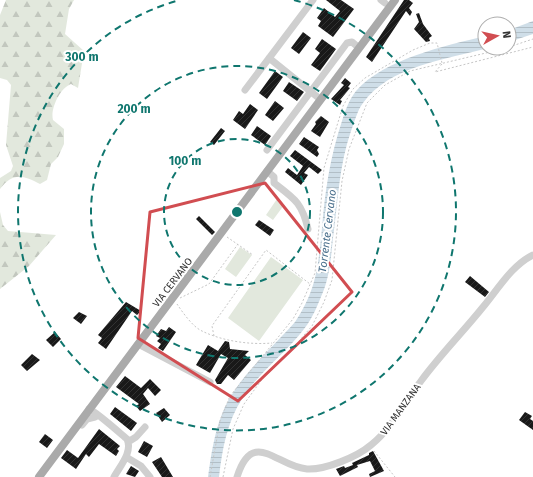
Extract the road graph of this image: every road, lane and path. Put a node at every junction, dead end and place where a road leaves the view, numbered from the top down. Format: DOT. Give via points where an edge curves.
graph roads {
  1 [pos="313,0"];
  2 [pos="395,0"];
  3 [pos="533,39"];
  4 [pos="517,44"];
  5 [pos="358,47"];
  6 [pos="533,47"];
  7 [pos="341,51"];
  8 [pos="477,55"];
  9 [pos="269,58"];
  10 [pos="350,59"];
  11 [pos="442,64"];
  12 [pos="245,90"];
  13 [pos="311,92"];
  14 [pos="320,99"];
  15 [pos="267,150"];
  16 [pos="267,171"];
  17 [pos="308,229"];
  18 [pos="224,235"];
  19 [pos="238,244"];
  20 [pos="253,255"];
  21 [pos="533,255"];
  22 [pos="311,284"];
  23 [pos="214,336"];
  24 [pos="272,343"];
  25 [pos="138,344"];
  26 [pos="210,382"];
  27 [pos="108,384"];
  28 [pos="89,409"];
  29 [pos="98,416"];
  30 [pos="144,427"];
  31 [pos="69,437"];
  32 [pos="128,442"];
  33 [pos="371,445"];
  34 [pos="126,457"];
  35 [pos="39,477"];
  36 [pos="114,477"];
  37 [pos="150,477"];
  38 [pos="210,477"];
  39 [pos="223,477"];
  40 [pos="237,477"];
  41 [pos="395,477"];
  1 -- 9 [label="street"];
  2 -- 5 [label="main road, VIA CERVANO"];
  3 -- 4 [label="path"];
  5 -- 7 [label="street" via="349,42"];
  5 -- 10 [label="main road, VIA CERVANO"];
  6 -- 11 [label="path" via="435,72"];
  7 -- 10 [label="street"];
  7 -- 13 [label="street"];
  8 -- 11 [label="path"];
  9 -- 12 [label="street"];
  9 -- 13 [label="street"];
  10 -- 14 [label="main road, VIA CERVANO"];
  11 -- 22 [label="path" via="438,44 435,42 420,46 365,78 353,89 343,106 324,168 315,273"];
  11 -- 39 [label="path" via="410,71 385,86 367,103 349,149 339,207 332,280 324,302 312,326 263,378 244,404 233,429"];
  13 -- 14 [label="street"];
  13 -- 15 [label="street"];
  14 -- 16 [label="main road, VIA CERVANO"];
  16 -- 17 [label="street" via="274,177 274,183 300,205"];
  16 -- 25 [label="main road, VIA CERVANO"];
  18 -- 19 [label="path"];
  19 -- 20 [label="path"];
  19 -- 23 [label="path" via="209,284 175,301 200,331"];
  21 -- 33 [label="street, VIA MANZANA" via="519,264 455,338 387,428"];
  22 -- 23 [label="path" via="266,250 212,326"];
  22 -- 24 [label="path" via="293,319"];
  23 -- 24 [label="path" via="246,342"];
  24 -- 38 [label="path" via="230,396 220,421"];
  25 -- 26 [label="street"];
  25 -- 27 [label="main road, VIA CERVANO"];
  27 -- 28 [label="main road, VIA CERVANO"];
  27 -- 29 [label="street" via="105,395 97,405"];
  28 -- 29 [label="street" via="91,414"];
  28 -- 31 [label="main road, VIA CERVANO"];
  29 -- 31 [label="street" via="87,419"];
  29 -- 32 [label="street"];
  30 -- 32 [label="street" via="136,438"];
  31 -- 35 [label="main road, VIA CERVANO"];
  32 -- 34 [label="street"];
  33 -- 40 [label="street, VIA MANZANA" via="362,452 330,466 312,469 300,468 265,453 254,452 245,458"];
  33 -- 41 [label="path"];
  34 -- 36 [label="street"];
  34 -- 37 [label="street" via="141,466"];
}
